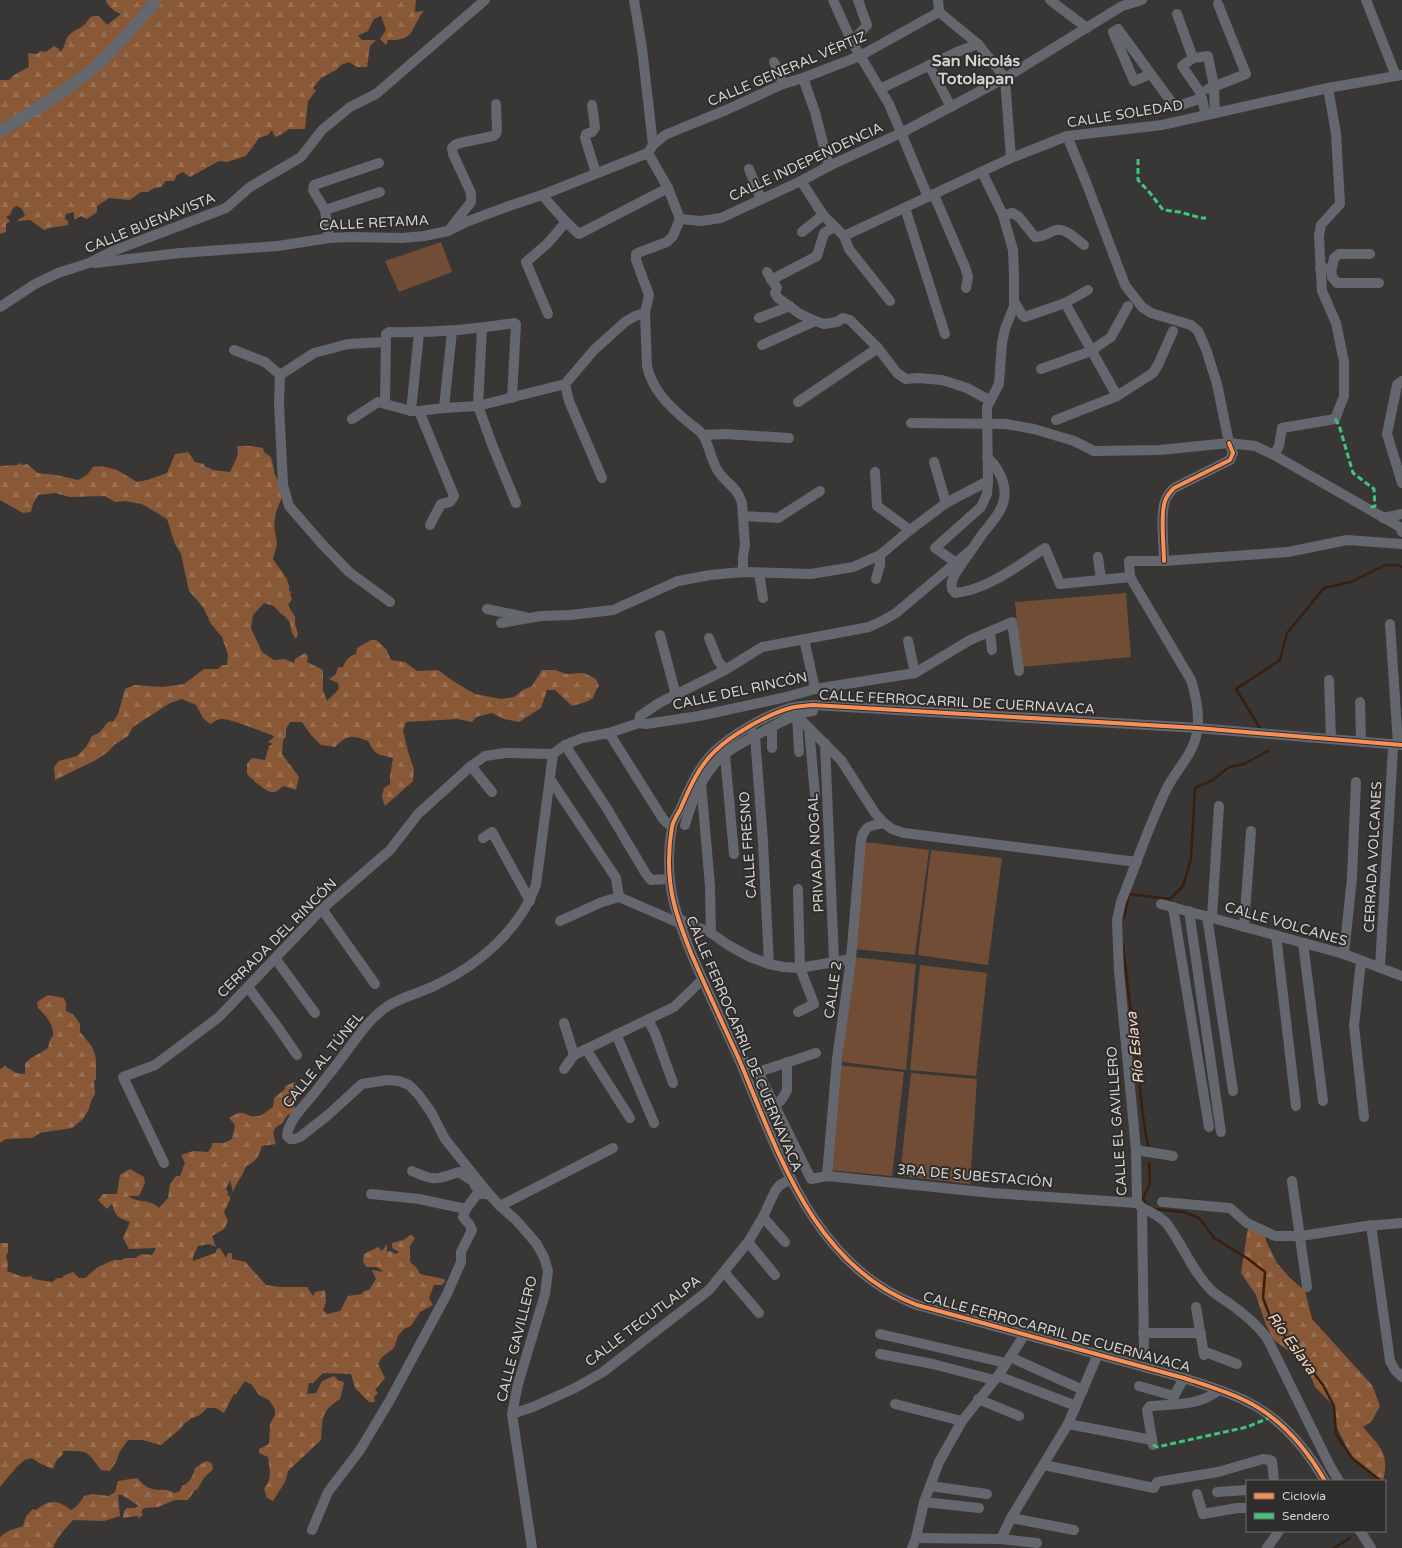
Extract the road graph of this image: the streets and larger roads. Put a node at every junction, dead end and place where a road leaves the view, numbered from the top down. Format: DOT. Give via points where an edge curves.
graph roads {
  1 [pos="156,0"];
  2 [pos="485,0"];
  3 [pos="634,0"];
  4 [pos="833,0"];
  5 [pos="858,0"];
  6 [pos="938,0"];
  7 [pos="1050,0"];
  8 [pos="1142,0"];
  9 [pos="1366,0"];
  10 [pos="1119,3"];
  11 [pos="1218,4"];
  12 [pos="939,12"];
  13 [pos="1177,14"];
  14 [pos="1087,28"];
  15 [pos="852,42"];
  16 [pos="978,44"];
  17 [pos="860,56"];
  18 [pos="1193,58"];
  19 [pos="774,62"];
  20 [pos="929,65"];
  21 [pos="1151,74"];
  22 [pos="1399,75"];
  23 [pos="803,78"];
  24 [pos="1005,78"];
  25 [pos="783,84"];
  26 [pos="1214,87"];
  27 [pos="1328,88"];
  28 [pos="880,89"];
  29 [pos="1201,95"];
  30 [pos="496,104"];
  31 [pos="592,105"];
  32 [pos="951,107"];
  33 [pos="1211,114"];
  34 [pos="0,131"];
  35 [pos="901,133"];
  36 [pos="1066,136"];
  37 [pos="650,149"];
  38 [pos="1011,158"];
  39 [pos="379,163"];
  40 [pos="829,166"];
  41 [pos="748,170"];
  42 [pos="982,172"];
  43 [pos="596,173"];
  44 [pos="801,181"];
  45 [pos="668,188"];
  46 [pos="380,192"];
  47 [pos="542,195"];
  48 [pos="931,196"];
  49 [pos="761,199"];
  50 [pos="905,208"];
  51 [pos="325,210"];
  52 [pos="823,215"];
  53 [pos="1003,215"];
  54 [pos="680,219"];
  55 [pos="566,222"];
  56 [pos="834,227"];
  57 [pos="448,231"];
  58 [pos="802,232"];
  59 [pos="844,236"];
  60 [pos="329,238"];
  61 [pos="1084,245"];
  62 [pos="1370,254"];
  63 [pos="89,263"];
  64 [pos="1331,268"];
  65 [pos="1320,269"];
  66 [pos="1379,283"];
  67 [pos="966,288"];
  68 [pos="1088,290"];
  69 [pos="890,301"];
  70 [pos="1014,301"];
  71 [pos="1065,303"];
  72 [pos="790,306"];
  73 [pos="1128,306"];
  74 [pos="0,308"];
  75 [pos="645,313"];
  76 [pos="548,314"];
  77 [pos="759,318"];
  78 [pos="814,321"];
  79 [pos="482,328"];
  80 [pos="452,331"];
  81 [pos="1172,331"];
  82 [pos="419,333"];
  83 [pos="945,334"];
  84 [pos="387,337"];
  85 [pos="762,345"];
  86 [pos="878,348"];
  87 [pos="234,350"];
  88 [pos="1092,351"];
  89 [pos="1041,369"];
  90 [pos="280,375"];
  91 [pos="1402,381"];
  92 [pos="566,384"];
  93 [pos="1117,396"];
  94 [pos="512,398"];
  95 [pos="989,400"];
  96 [pos="381,402"];
  97 [pos="798,402"];
  98 [pos="478,406"];
  99 [pos="444,408"];
  100 [pos="415,411"];
  101 [pos="352,419"];
  102 [pos="1056,420"];
  103 [pos="911,423"];
  104 [pos="986,424"];
  105 [pos="703,435"];
  106 [pos="789,438"];
  107 [pos="1229,443"];
  108 [pos="1274,455"];
  109 [pos="988,457"];
  110 [pos="934,462"];
  111 [pos="875,472"];
  112 [pos="602,478"];
  113 [pos="988,482"];
  114 [pos="1402,483"];
  115 [pos="820,492"];
  116 [pos="516,502"];
  117 [pos="946,502"];
  118 [pos="1402,514"];
  119 [pos="743,516"];
  120 [pos="1384,518"];
  121 [pos="430,525"];
  122 [pos="910,530"];
  123 [pos="1402,532"];
  124 [pos="1402,544"];
  125 [pos="971,550"];
  126 [pos="880,555"];
  127 [pos="1098,557"];
  128 [pos="955,562"];
  129 [pos="1164,562"];
  130 [pos="743,572"];
  131 [pos="759,573"];
  132 [pos="1130,577"];
  133 [pos="876,579"];
  134 [pos="1101,580"];
  135 [pos="763,598"];
  136 [pos="390,602"];
  137 [pos="487,609"];
  138 [pos="529,618"];
  139 [pos="501,623"];
  140 [pos="1390,624"];
  141 [pos="990,632"];
  142 [pos="660,635"];
  143 [pos="759,636"];
  144 [pos="709,638"];
  145 [pos="804,639"];
  146 [pos="908,641"];
  147 [pos="762,647"];
  148 [pos="992,650"];
  149 [pos="725,670"];
  150 [pos="1019,671"];
  151 [pos="915,673"];
  152 [pos="1328,680"];
  153 [pos="815,689"];
  154 [pos="676,695"];
  155 [pos="782,698"];
  156 [pos="1360,702"];
  157 [pos="794,713"];
  158 [pos="639,723"];
  159 [pos="772,727"];
  160 [pos="747,728"];
  161 [pos="809,728"];
  162 [pos="1198,730"];
  163 [pos="609,733"];
  164 [pos="755,736"];
  165 [pos="1331,739"];
  166 [pos="1361,742"];
  167 [pos="825,743"];
  168 [pos="565,745"];
  169 [pos="1399,747"];
  170 [pos="772,748"];
  171 [pos="799,752"];
  172 [pos="553,754"];
  173 [pos="725,754"];
  174 [pos="472,766"];
  175 [pos="701,769"];
  176 [pos="550,779"];
  177 [pos="1356,782"];
  178 [pos="701,783"];
  179 [pos="492,792"];
  180 [pos="815,795"];
  181 [pos="1219,806"];
  182 [pos="884,824"];
  183 [pos="672,825"];
  184 [pos="685,825"];
  185 [pos="1251,832"];
  186 [pos="483,838"];
  187 [pos="734,854"];
  188 [pos="1137,862"];
  189 [pos="670,879"];
  190 [pos="798,889"];
  191 [pos="620,897"];
  192 [pos="530,901"];
  193 [pos="1161,904"];
  194 [pos="1173,907"];
  195 [pos="322,909"];
  196 [pos="1189,911"];
  197 [pos="1210,916"];
  198 [pos="678,920"];
  199 [pos="560,921"];
  200 [pos="1244,927"];
  201 [pos="711,933"];
  202 [pos="1276,935"];
  203 [pos="1303,943"];
  204 [pos="1344,954"];
  205 [pos="275,958"];
  206 [pos="851,959"];
  207 [pos="834,961"];
  208 [pos="1361,961"];
  209 [pos="769,964"];
  210 [pos="1380,967"];
  211 [pos="800,968"];
  212 [pos="1402,976"];
  213 [pos="702,980"];
  214 [pos="375,984"];
  215 [pos="248,987"];
  216 [pos="798,1012"];
  217 [pos="315,1013"];
  218 [pos="648,1020"];
  219 [pos="564,1023"];
  220 [pos="616,1034"];
  221 [pos="586,1049"];
  222 [pos="816,1053"];
  223 [pos="736,1054"];
  224 [pos="297,1055"];
  225 [pos="574,1055"];
  226 [pos="787,1062"];
  227 [pos="564,1069"];
  228 [pos="758,1072"];
  229 [pos="673,1083"];
  230 [pos="1233,1091"];
  231 [pos="1323,1101"];
  232 [pos="775,1106"];
  233 [pos="1296,1106"];
  234 [pos="1364,1117"];
  235 [pos="630,1118"];
  236 [pos="764,1118"];
  237 [pos="654,1122"];
  238 [pos="1209,1127"];
  239 [pos="1221,1132"];
  240 [pos="613,1148"];
  241 [pos="1136,1150"];
  242 [pos="1173,1156"];
  243 [pos="164,1163"];
  244 [pos="412,1172"];
  245 [pos="827,1176"];
  246 [pos="791,1179"];
  247 [pos="1292,1180"];
  248 [pos="371,1194"];
  249 [pos="477,1194"];
  250 [pos="489,1194"];
  251 [pos="1162,1202"];
  252 [pos="500,1206"];
  253 [pos="1139,1206"];
  254 [pos="466,1208"];
  255 [pos="763,1217"];
  256 [pos="1402,1223"];
  257 [pos="1371,1226"];
  258 [pos="1301,1236"];
  259 [pos="748,1242"];
  260 [pos="785,1242"];
  261 [pos="724,1272"];
  262 [pos="775,1275"];
  263 [pos="1307,1287"];
  264 [pos="1196,1307"];
  265 [pos="759,1313"];
  266 [pos="1143,1333"];
  267 [pos="1201,1333"];
  268 [pos="880,1334"];
  269 [pos="1025,1334"];
  270 [pos="1144,1351"];
  271 [pos="880,1354"];
  272 [pos="1098,1354"];
  273 [pos="1008,1360"];
  274 [pos="1237,1364"];
  275 [pos="1402,1377"];
  276 [pos="996,1378"];
  277 [pos="1184,1378"];
  278 [pos="1139,1386"];
  279 [pos="1083,1390"];
  280 [pos="1219,1390"];
  281 [pos="978,1400"];
  282 [pos="895,1404"];
  283 [pos="1076,1406"];
  284 [pos="512,1414"];
  285 [pos="1019,1416"];
  286 [pos="962,1421"];
  287 [pos="1068,1424"];
  288 [pos="1044,1465"];
  289 [pos="1330,1466"];
  290 [pos="1321,1479"];
  291 [pos="1274,1480"];
  292 [pos="1338,1480"];
  293 [pos="930,1486"];
  294 [pos="1246,1490"];
  295 [pos="1217,1492"];
  296 [pos="987,1494"];
  297 [pos="1197,1494"];
  298 [pos="924,1502"];
  299 [pos="979,1508"];
  300 [pos="1246,1508"];
  301 [pos="1011,1518"];
  302 [pos="312,1530"];
  303 [pos="1074,1530"];
  304 [pos="1279,1532"];
  305 [pos="1361,1532"];
  306 [pos="916,1538"];
  307 [pos="1001,1539"];
  308 [pos="1037,1543"];
  309 [pos="532,1548"];
  310 [pos="912,1548"];
  311 [pos="1267,1548"];
  312 [pos="1370,1548"];
  1 -- 34 [label="street" via="90,71 49,101"];
  2 -- 63 [label="street, CALLE BUENAVISTA" via="376,94 350,107 322,130 301,157 250,187 226,208 113,251"];
  3 -- 37 [label="street" via="642,48"];
  4 -- 15 [label="street"];
  5 -- 15 [label="street" via="868,25"];
  6 -- 12 [label="street"];
  7 -- 14 [label="street"];
  8 -- 10 [label="street, CALLE INDEPENDENCIA"];
  9 -- 22 [label="street"];
  10 -- 14 [label="street, CALLE INDEPENDENCIA"];
  11 -- 26 [label="street" via="1246,74"];
  12 -- 16 [label="street"];
  12 -- 17 [label="street, CALLE GENERAL VÉRTIZ"];
  13 -- 18 [label="street"];
  14 -- 24 [label="street, CALLE INDEPENDENCIA"];
  15 -- 17 [label="street"];
  16 -- 20 [label="street"];
  16 -- 24 [label="street"];
  17 -- 23 [label="street, CALLE GENERAL VÉRTIZ"];
  17 -- 28 [label="street"];
  18 -- 26 [label="street" via="1208,56"];
  18 -- 29 [label="street" via="1182,66"];
  19 -- 25 [label="street"];
  20 -- 28 [label="street"];
  20 -- 32 [label="street"];
  21 -- 21 [label="street" via="1118,29 1113,32 1134,81"];
  21 -- 29 [label="street" via="1175,107"];
  22 -- 27 [label="street, CALLE SOLEDAD"];
  23 -- 25 [label="street, CALLE GENERAL VÉRTIZ"];
  23 -- 40 [label="street"];
  24 -- 32 [label="street, CALLE INDEPENDENCIA"];
  24 -- 38 [label="street"];
  25 -- 37 [label="street, CALLE GENERAL VÉRTIZ" via="665,135"];
  26 -- 29 [label="street"];
  26 -- 33 [label="street"];
  27 -- 33 [label="street, CALLE SOLEDAD"];
  27 -- 65 [label="street" via="1336,133 1340,204 1321,225"];
  28 -- 35 [label="street"];
  29 -- 33 [label="street"];
  30 -- 57 [label="street" via="496,134 460,143 452,148 472,197 471,202"];
  31 -- 43 [label="street" via="595,128 586,134 585,138"];
  32 -- 35 [label="street, CALLE INDEPENDENCIA"];
  33 -- 36 [label="street, CALLE SOLEDAD" via="1162,124"];
  35 -- 40 [label="street, CALLE INDEPENDENCIA"];
  35 -- 48 [label="street"];
  36 -- 38 [label="street, CALLE SOLEDAD"];
  36 -- 107 [label="street" via="1125,285 1142,307 1151,313 1191,325 1198,331 1217,384"];
  37 -- 43 [label="street, CALLE RETAMA"];
  37 -- 45 [label="street"];
  38 -- 42 [label="street, CALLE SOLEDAD"];
  39 -- 51 [label="street" via="314,185 313,190"];
  40 -- 44 [label="street, CALLE INDEPENDENCIA"];
  41 -- 49 [label="street"];
  42 -- 48 [label="street, CALLE SOLEDAD"];
  42 -- 53 [label="street"];
  43 -- 47 [label="street, CALLE RETAMA"];
  44 -- 49 [label="street, CALLE INDEPENDENCIA"];
  44 -- 52 [label="street"];
  45 -- 54 [label="street"];
  45 -- 55 [label="street" via="582,233 577,232"];
  46 -- 51 [label="street"];
  47 -- 55 [label="street"];
  47 -- 57 [label="street, CALLE RETAMA"];
  48 -- 50 [label="street, CALLE SOLEDAD"];
  48 -- 67 [label="street" via="965,266 968,277"];
  49 -- 54 [label="street, CALLE INDEPENDENCIA" via="721,218"];
  50 -- 59 [label="street, CALLE SOLEDAD"];
  50 -- 83 [label="street"];
  51 -- 60 [label="street"];
  52 -- 56 [label="street"];
  52 -- 58 [label="street"];
  53 -- 61 [label="street" via="1013,213 1036,237 1056,230 1066,232"];
  53 -- 70 [label="street" via="1013,250"];
  54 -- 75 [label="street" via="671,239 636,254 649,295"];
  55 -- 76 [label="street" via="547,244 526,262"];
  56 -- 59 [label="street"];
  56 -- 72 [label="street" via="824,233 817,256 769,276 777,288 775,293 778,298"];
  57 -- 60 [label="street, CALLE RETAMA" via="402,238"];
  59 -- 69 [label="street" via="849,249"];
  60 -- 63 [label="street, CALLE RETAMA" via="278,246"];
  62 -- 64 [label="street" via="1336,255"];
  63 -- 74 [label="street, CALLE BUENAVISTA" via="35,284"];
  64 -- 65 [label="street"];
  64 -- 66 [label="street" via="1332,277 1337,283"];
  65 -- 108 [label="street" via="1322,291 1336,323 1344,362 1344,396 1335,419 1282,428 1279,446"];
  68 -- 71 [label="street"];
  70 -- 71 [label="street" via="1025,317"];
  70 -- 95 [label="street" via="1002,343 999,384"];
  71 -- 88 [label="street"];
  72 -- 77 [label="street"];
  72 -- 78 [label="street"];
  73 -- 88 [label="street" via="1111,337"];
  75 -- 92 [label="street" via="625,322 594,350"];
  75 -- 105 [label="street" via="647,366 651,378 666,403"];
  78 -- 85 [label="street"];
  78 -- 86 [label="street" via="824,324 837,322 843,318 850,320"];
  79 -- 80 [label="street"];
  79 -- 94 [label="street" via="516,324"];
  79 -- 98 [label="street"];
  80 -- 82 [label="street"];
  80 -- 99 [label="street"];
  81 -- 93 [label="street" via="1153,373"];
  82 -- 84 [label="street"];
  82 -- 100 [label="street"];
  84 -- 90 [label="street" via="314,353"];
  84 -- 96 [label="street"];
  86 -- 95 [label="street" via="897,373 906,379 942,380 967,388"];
  86 -- 97 [label="street"];
  87 -- 90 [label="street" via="266,362"];
  88 -- 89 [label="street"];
  88 -- 93 [label="street"];
  90 -- 136 [label="street" via="283,485 288,506 349,572"];
  91 -- 114 [label="street" via="1398,386 1387,434"];
  92 -- 94 [label="street"];
  92 -- 112 [label="street" via="569,401"];
  93 -- 102 [label="street"];
  94 -- 98 [label="street"];
  95 -- 104 [label="street"];
  96 -- 100 [label="street"];
  96 -- 101 [label="street"];
  98 -- 99 [label="street"];
  98 -- 116 [label="street"];
  99 -- 100 [label="street"];
  100 -- 121 [label="street" via="454,496 450,502 441,504"];
  103 -- 104 [label="street"];
  104 -- 107 [label="street" via="1006,424 1034,429 1074,441 1094,451 1160,450"];
  104 -- 109 [label="street"];
  105 -- 106 [label="street"];
  105 -- 119 [label="street" via="718,473 740,497"];
  107 -- 108 [label="street" via="1255,446"];
  107 -- 129 [label="street" via="1233,453 1230,460 1174,488 1168,494 1164,502"];
  108 -- 120 [label="street"];
  109 -- 113 [label="street"];
  109 -- 125 [label="street" via="995,464 1004,482 1003,505"];
  110 -- 117 [label="street"];
  111 -- 122 [label="street" via="877,506"];
  113 -- 117 [label="street"];
  113 -- 128 [label="street" via="987,494 981,507 936,548"];
  115 -- 119 [label="street" via="778,518"];
  117 -- 122 [label="street"];
  118 -- 120 [label="street"];
  119 -- 130 [label="street"];
  120 -- 123 [label="street" via="1400,527"];
  122 -- 126 [label="street"];
  124 -- 129 [label="street" via="1347,540 1288,552"];
  125 -- 128 [label="street"];
  125 -- 134 [label="street" via="952,580 952,589 955,593 999,577 1045,548 1060,584"];
  126 -- 131 [label="street" via="853,567 811,574"];
  126 -- 133 [label="street"];
  127 -- 134 [label="street"];
  128 -- 145 [label="street" via="882,622 869,627"];
  129 -- 132 [label="street" via="1129,561"];
  130 -- 131 [label="street"];
  130 -- 138 [label="street" via="678,581 613,610"];
  131 -- 135 [label="street"];
  132 -- 134 [label="street"];
  132 -- 162 [label="street" via="1191,680 1196,696"];
  137 -- 138 [label="street"];
  138 -- 139 [label="street"];
  140 -- 169 [label="street, CERRADA VOLCANES"];
  141 -- 148 [label="street"];
  141 -- 150 [label="street, CALLE DEL RINCÓN" via="1012,622"];
  141 -- 151 [label="street, CALLE DEL RINCÓN" via="970,640"];
  142 -- 154 [label="street"];
  143 -- 147 [label="street"];
  144 -- 149 [label="street" via="718,661"];
  145 -- 147 [label="street"];
  145 -- 153 [label="street"];
  146 -- 151 [label="street"];
  147 -- 149 [label="street"];
  149 -- 154 [label="street"];
  151 -- 153 [label="street, CALLE DEL RINCÓN"];
  152 -- 165 [label="street"];
  153 -- 155 [label="street, CALLE DEL RINCÓN"];
  154 -- 158 [label="street" via="640,716"];
  155 -- 157 [label="street"];
  155 -- 158 [label="street, CALLE DEL RINCÓN" via="699,716"];
  156 -- 166 [label="street"];
  157 -- 159 [label="street, CALLE FERROCARRIL DE CUERNAVACA"];
  157 -- 160 [label="street, CALLE FERROCARRIL DE CUERNAVACA"];
  157 -- 161 [label="street"];
  157 -- 162 [label="street, CALLE FERROCARRIL DE CUERNAVACA" via="825,704"];
  157 -- 171 [label="street"];
  158 -- 163 [label="street, CALLE DEL RINCÓN"];
  159 -- 164 [label="street, CALLE FERROCARRIL DE CUERNAVACA"];
  159 -- 170 [label="street"];
  160 -- 164 [label="street"];
  160 -- 175 [label="street, CALLE FERROCARRIL DE CUERNAVACA" via="716,750"];
  161 -- 167 [label="street"];
  161 -- 180 [label="street"];
  162 -- 165 [label="street, CALLE FERROCARRIL DE CUERNAVACA"];
  162 -- 169 [label="street, CALLE FERROCARRIL DE CUERNAVACA"];
  162 -- 188 [label="street, CALLE EL GAVILLERO" via="1188,756 1167,789"];
  163 -- 168 [label="street, CALLE DEL RINCÓN" via="582,738"];
  163 -- 183 [label="street" via="663,819"];
  164 -- 173 [label="street, CALLE FERROCARRIL DE CUERNAVACA"];
  164 -- 209 [label="street, CALLE FRESNO"];
  165 -- 166 [label="street, CALLE FERROCARRIL DE CUERNAVACA"];
  166 -- 169 [label="street, CALLE FERROCARRIL DE CUERNAVACA"];
  167 -- 182 [label="street" via="841,760"];
  167 -- 207 [label="street, PRIVADA NOGAL"];
  168 -- 172 [label="street, CALLE DEL RINCÓN"];
  168 -- 189 [label="street" via="650,880"];
  169 -- 210 [label="street, CERRADA VOLCANES"];
  172 -- 174 [label="street" via="505,753 485,756"];
  172 -- 176 [label="street, CALLE AL TÚNEL"];
  173 -- 178 [label="street, CALLE FERROCARRIL DE CUERNAVACA"];
  173 -- 187 [label="street"];
  174 -- 179 [label="street"];
  174 -- 195 [label="street, CERRADA DEL RINCÓN" via="418,814 390,850"];
  175 -- 178 [label="street"];
  175 -- 183 [label="street, CALLE FERROCARRIL DE CUERNAVACA"];
  176 -- 191 [label="street" via="616,878"];
  176 -- 192 [label="street, CALLE AL TÚNEL" via="536,886"];
  177 -- 204 [label="street" via="1352,878"];
  178 -- 184 [label="street"];
  178 -- 201 [label="street" via="710,886"];
  181 -- 197 [label="street"];
  182 -- 188 [label="street" via="904,833"];
  182 -- 206 [label="street, CALLE 2" via="868,826 860,840"];
  183 -- 189 [label="street, CALLE FERROCARRIL DE CUERNAVACA"];
  185 -- 200 [label="street"];
  186 -- 192 [label="street" via="492,832"];
  188 -- 241 [label="street, CALLE EL GAVILLERO" via="1121,902 1117,920 1119,971"];
  189 -- 198 [label="street, CALLE FERROCARRIL DE CUERNAVACA"];
  190 -- 211 [label="street"];
  191 -- 198 [label="street"];
  191 -- 199 [label="street" via="602,902"];
  192 -- 250 [label="street, CALLE AL TÚNEL" via="501,940 475,963 440,984 391,1004 366,1025 287,1130 290,1139 300,1137 362,1084 381,1080 398,1081 409,1085 418,1094 445,1139"];
  193 -- 194 [label="street, CALLE VOLCANES"];
  194 -- 196 [label="street, CALLE VOLCANES"];
  194 -- 238 [label="street"];
  195 -- 205 [label="street, CERRADA DEL RINCÓN"];
  195 -- 214 [label="street"];
  196 -- 197 [label="street, CALLE VOLCANES"];
  196 -- 239 [label="street"];
  197 -- 200 [label="street, CALLE VOLCANES"];
  197 -- 230 [label="street"];
  198 -- 201 [label="street"];
  198 -- 213 [label="street, CALLE FERROCARRIL DE CUERNAVACA"];
  200 -- 202 [label="street, CALLE VOLCANES"];
  201 -- 209 [label="street" via="728,945"];
  202 -- 203 [label="street, CALLE VOLCANES"];
  202 -- 233 [label="street"];
  203 -- 204 [label="street, CALLE VOLCANES"];
  203 -- 231 [label="street"];
  204 -- 208 [label="street, CALLE VOLCANES"];
  205 -- 215 [label="street, CERRADA DEL RINCÓN"];
  205 -- 217 [label="street"];
  206 -- 207 [label="street"];
  206 -- 245 [label="street, CALLE 2" via="837,1059"];
  207 -- 211 [label="street"];
  208 -- 210 [label="street, CALLE VOLCANES"];
  208 -- 234 [label="street" via="1354,1026"];
  209 -- 211 [label="street"];
  210 -- 212 [label="street, CALLE VOLCANES"];
  211 -- 216 [label="street" via="814,1004"];
  213 -- 218 [label="street" via="674,1006"];
  213 -- 223 [label="street, CALLE FERROCARRIL DE CUERNAVACA"];
  215 -- 224 [label="street"];
  215 -- 243 [label="street, CERRADA DEL RINCÓN" via="219,1017 155,1065 123,1078"];
  218 -- 220 [label="street"];
  218 -- 229 [label="street"];
  219 -- 225 [label="street"];
  220 -- 221 [label="street"];
  220 -- 237 [label="street"];
  221 -- 225 [label="street"];
  221 -- 235 [label="street"];
  222 -- 226 [label="street"];
  223 -- 228 [label="street"];
  223 -- 236 [label="street, CALLE FERROCARRIL DE CUERNAVACA"];
  225 -- 227 [label="street"];
  226 -- 228 [label="street"];
  226 -- 232 [label="street" via="786,1094"];
  228 -- 232 [label="street"];
  232 -- 236 [label="street" via="766,1111"];
  232 -- 245 [label="street, 3RA DE SUBESTACIÓN" via="811,1179"];
  236 -- 246 [label="street, CALLE FERROCARRIL DE CUERNAVACA"];
  240 -- 252 [label="street"];
  241 -- 242 [label="street"];
  241 -- 253 [label="street, CALLE EL GAVILLERO"];
  244 -- 249 [label="street" via="429,1179 439,1179 460,1172 474,1182"];
  245 -- 253 [label="street, 3RA DE SUBESTACIÓN"];
  246 -- 255 [label="street, CALLE TECUTLALPA" via="775,1191"];
  246 -- 269 [label="street, CALLE FERROCARRIL DE CUERNAVACA" via="822,1232 835,1248 880,1287 900,1299 917,1305"];
  247 -- 258 [label="street"];
  248 -- 254 [label="street" via="419,1199"];
  249 -- 250 [label="street"];
  249 -- 254 [label="street"];
  250 -- 252 [label="street, CALLE GAVILLERO"];
  251 -- 258 [label="street" via="1230,1208 1247,1223 1275,1236"];
  252 -- 284 [label="street, CALLE GAVILLERO" via="536,1243 548,1271 545,1294 518,1384"];
  253 -- 266 [label="street"];
  253 -- 289 [label="street, CALLE EL GAVILLERO" via="1156,1214 1166,1223 1212,1292 1260,1327"];
  254 -- 302 [label="street" via="464,1217 472,1230 461,1252 462,1262 447,1294 360,1450 328,1492"];
  255 -- 259 [label="street, CALLE TECUTLALPA"];
  255 -- 260 [label="street"];
  256 -- 257 [label="street"];
  257 -- 258 [label="street"];
  257 -- 275 [label="street" via="1390,1361"];
  258 -- 263 [label="street"];
  259 -- 261 [label="street, CALLE TECUTLALPA"];
  259 -- 262 [label="street"];
  261 -- 265 [label="street"];
  261 -- 284 [label="street, CALLE TECUTLALPA" via="709,1290 603,1372 575,1388"];
  264 -- 267 [label="street"];
  266 -- 267 [label="street"];
  266 -- 270 [label="street"];
  267 -- 274 [label="street" via="1204,1353"];
  268 -- 273 [label="street"];
  269 -- 272 [label="street, CALLE FERROCARRIL DE CUERNAVACA"];
  269 -- 273 [label="street"];
  271 -- 276 [label="street"];
  272 -- 277 [label="street, CALLE FERROCARRIL DE CUERNAVACA"];
  272 -- 279 [label="street"];
  273 -- 276 [label="street"];
  273 -- 279 [label="street"];
  276 -- 281 [label="street"];
  276 -- 283 [label="street"];
  277 -- 278 [label="street" via="1174,1396"];
  277 -- 280 [label="street, CALLE FERROCARRIL DE CUERNAVACA"];
  279 -- 283 [label="street"];
  280 -- 287 [label="street" via="1210,1397 1190,1403 1150,1406 1147,1410 1152,1442"];
  280 -- 290 [label="street, CALLE FERROCARRIL DE CUERNAVACA" via="1246,1401 1271,1418 1296,1440"];
  281 -- 285 [label="street"];
  281 -- 286 [label="street"];
  282 -- 286 [label="street"];
  283 -- 287 [label="street"];
  284 -- 309 [label="street, CALLE GAVILLERO"];
  286 -- 293 [label="street" via="939,1462"];
  287 -- 288 [label="street"];
  288 -- 291 [label="street" via="1154,1488 1157,1482 1218,1472 1262,1454 1272,1462"];
  288 -- 301 [label="street"];
  289 -- 290 [label="street"];
  289 -- 292 [label="street, CALLE EL GAVILLERO"];
  293 -- 296 [label="street"];
  293 -- 298 [label="street"];
  294 -- 295 [label="street"];
  297 -- 300 [label="street" via="1203,1514"];
  298 -- 299 [label="street"];
  298 -- 306 [label="street"];
  301 -- 303 [label="street"];
  301 -- 307 [label="street"];
  304 -- 311 [label="street"];
  305 -- 312 [label="street"];
  306 -- 307 [label="street"];
  306 -- 310 [label="street"];
  307 -- 308 [label="street"];
}
